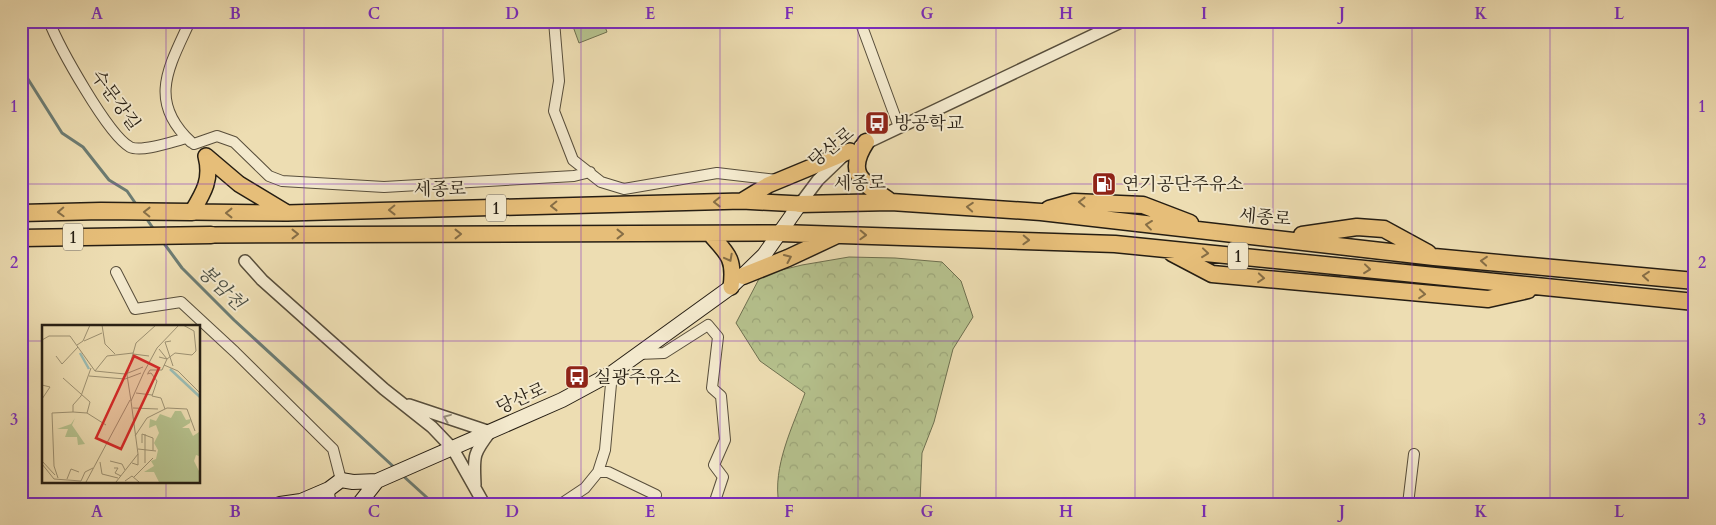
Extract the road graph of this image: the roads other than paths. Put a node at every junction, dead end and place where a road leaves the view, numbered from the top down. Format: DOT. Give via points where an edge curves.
graph roads {
  1 [pos="49,21"];
  2 [pos="190,21"];
  3 [pos="554,21"];
  4 [pos="860,21"];
  5 [pos="1122,21"];
  6 [pos="899,127"];
  7 [pos="190,141"];
  8 [pos="866,142"];
  9 [pos="850,151"];
  10 [pos="206,156"];
  11 [pos="590,172"];
  12 [pos="783,180"];
  13 [pos="742,201"];
  14 [pos="891,202"];
  15 [pos="800,204"];
  16 [pos="192,212"];
  17 [pos="21,213"];
  18 [pos="287,213"];
  19 [pos="780,233"];
  20 [pos="710,234"];
  21 [pos="839,234"];
  22 [pos="212,235"];
  23 [pos="21,238"];
  24 [pos="1279,238"];
  25 [pos="1434,257"];
  26 [pos="245,261"];
  27 [pos="116,272"];
  28 [pos="737,281"];
  29 [pos="1695,281"];
  30 [pos="1695,302"];
  31 [pos="637,354"];
  32 [pos="612,374"];
  33 [pos="405,404"];
  34 [pos="490,432"];
  35 [pos="448,451"];
  36 [pos="1414,454"];
  37 [pos="598,472"];
  38 [pos="347,481"];
  39 [pos="377,481"];
  40 [pos="475,485"];
  41 [pos="329,489"];
  42 [pos="307,502"];
  43 [pos="360,503"];
  44 [pos="280,504"];
  45 [pos="329,504"];
  46 [pos="484,504"];
  47 [pos="561,504"];
  48 [pos="653,504"];
  49 [pos="714,504"];
  50 [pos="1408,504"];
  1 -- 7 [label="street, 수문강길" via="90,97 130,147 142,149"];
  2 -- 7 [label="street" via="168,69 165,102 172,120"];
  3 -- 11 [label="street" via="559,81 554,111 573,160"];
  4 -- 6 [label="street"];
  5 -- 6 [label="street, 당산로"];
  6 -- 8 [label="street, 당산로"];
  7 -- 10 [label="street"];
  7 -- 11 [label="street, 수문강길" via="217,136 234,142 269,176 282,181 384,187 574,176"];
  8 -- 9 [label="street, 당산로"];
  8 -- 14 [label="highway" via="857,157 858,177"];
  9 -- 12 [label="main road"];
  9 -- 15 [label="street, 당산로" via="818,180"];
  10 -- 16 [label="main road" via="209,181"];
  10 -- 18 [label="main road" via="239,184"];
  11 -- 12 [label="street" via="601,182 624,189 717,172"];
  12 -- 13 [label="main road"];
  13 -- 15 [label="main road, 세종로 / 1"];
  13 -- 18 [label="main road, 세종로 / 1, one-way"];
  14 -- 15 [label="highway, 세종로 / 1"];
  24 -- 14 [label="highway, 세종로 / 1, one-way" via="1041,212"];
  15 -- 19 [label="main road, 당산로"];
  16 -- 17 [label="highway, 세종로 / 1, one-way"];
  18 -- 16 [label="main road, 세종로 / 1, one-way"];
  19 -- 20 [label="main road, 1"];
  19 -- 21 [label="highway, 1"];
  19 -- 28 [label="main road, 당산로" via="764,255"];
  22 -- 20 [label="main road, 1, one-way"];
  20 -- 28 [label="main road, one-way" via="731,259"];
  28 -- 21 [label="highway, one-way"];
  21 -- 30 [label="highway, 1, one-way" via="1046,240 1166,249"];
  22 -- 23 [label="highway, 1"];
  24 -- 25 [label="highway, 세종로 / 1"];
  24 -- 25 [label="highway" via="1357,227 1384,229"];
  29 -- 25 [label="highway, 세종로 / 1, one-way"];
  26 -- 33 [label="street" via="268,286"];
  27 -- 38 [label="street" via="135,309 181,302 333,449"];
  28 -- 31 [label="main road, 당산로"];
  31 -- 32 [label="main road, 당산로"];
  31 -- 49 [label="street" via="664,353 708,325 718,337 712,388 721,396 725,440 714,465 723,477"];
  32 -- 34 [label="main road, 당산로"];
  32 -- 37 [label="street" via="605,450"];
  34 -- 33 [label="street, one-way"];
  33 -- 35 [label="street" via="432,426"];
  34 -- 35 [label="main road, 당산로"];
  34 -- 40 [label="street" via="474,456"];
  35 -- 39 [label="main road, 당산로"];
  35 -- 40 [label="street"];
  36 -- 50 [label="street"];
  37 -- 47 [label="street" via="585,488"];
  37 -- 48 [label="street" via="608,472 656,495"];
  38 -- 39 [label="main road"];
  38 -- 41 [label="main road"];
  38 -- 43 [label="main road" via="360,491"];
  39 -- 43 [label="main road"];
  40 -- 46 [label="street"];
  41 -- 42 [label="main road"];
  41 -- 45 [label="main road"];
  42 -- 44 [label="main road"];
}
